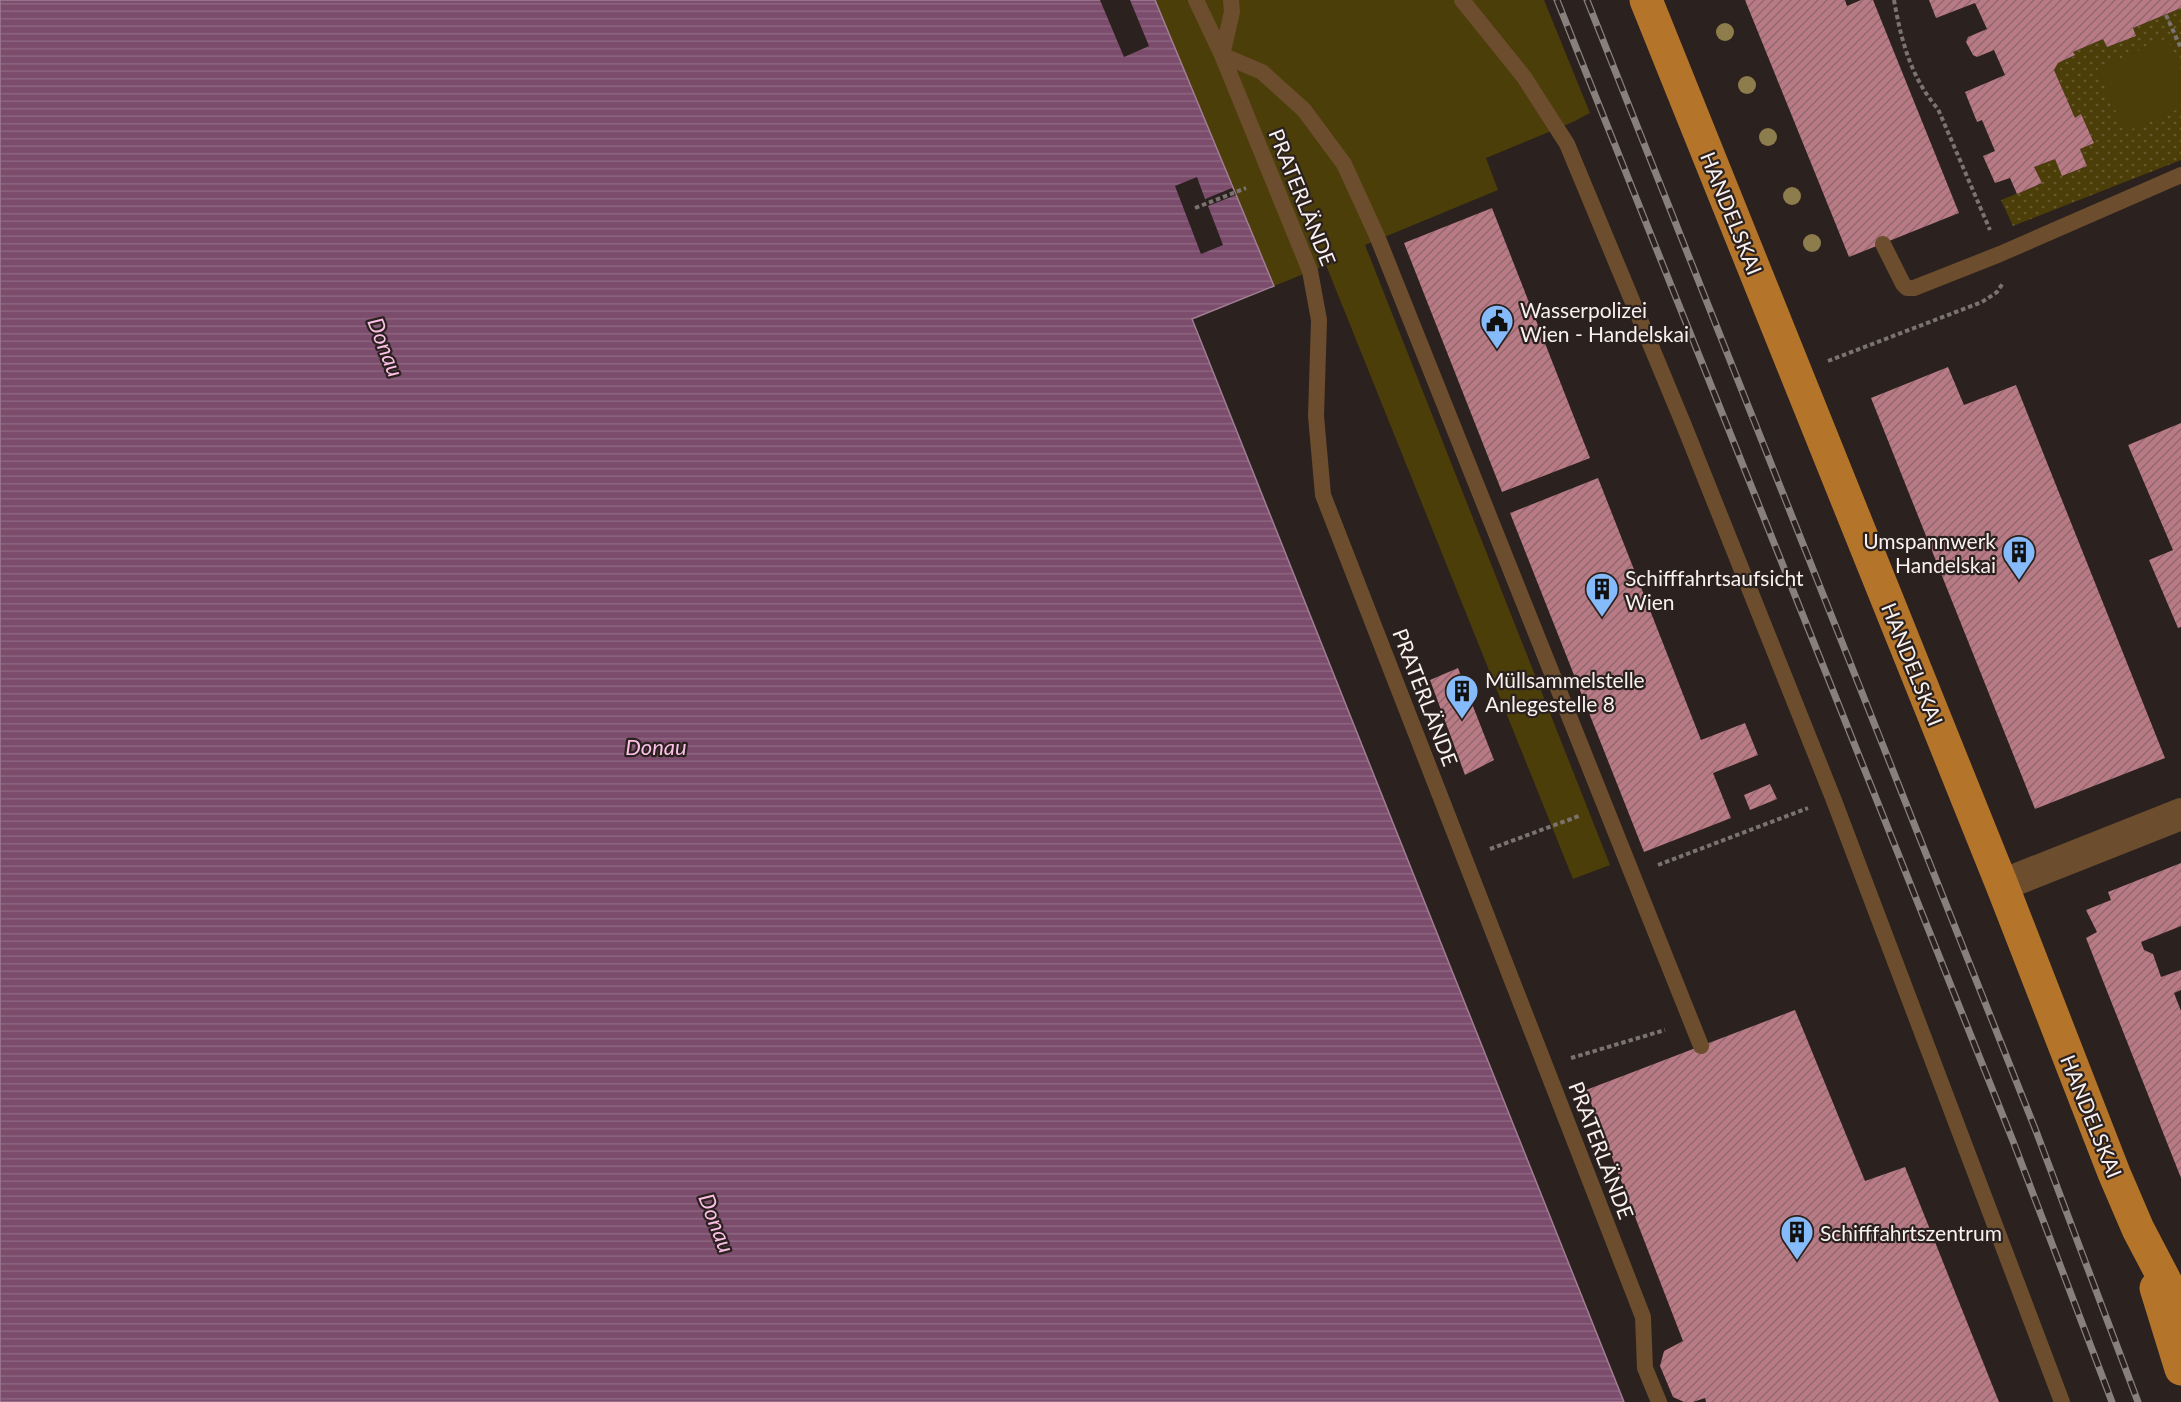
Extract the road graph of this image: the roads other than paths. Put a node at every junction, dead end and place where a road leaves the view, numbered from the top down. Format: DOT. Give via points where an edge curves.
graph roads {
  1 [pos="1196,0"];
  2 [pos="1231,0"];
  3 [pos="1462,0"];
  4 [pos="1646,0"];
  5 [pos="1222,55"];
  6 [pos="2181,175"];
  7 [pos="1883,244"];
  8 [pos="2181,814"];
  9 [pos="2001,885"];
  10 [pos="1701,1046"];
  11 [pos="2138,1229"];
  12 [pos="2181,1311"];
  13 [pos="2181,1369"];
  14 [pos="1659,1402"];
  15 [pos="2062,1402"];
  1 -- 5 [label="lane, PRATERLÄNDE"];
  2 -- 5 [label="lane" via="1233,12"];
  3 -- 15 [label="lane" via="1524,77 1567,144 1833,798"];
  4 -- 9 [label="main road, HANDELSKAI"];
  5 -- 10 [label="lane" via="1262,72 1304,110 1344,164 1381,247"];
  5 -- 14 [label="lane, PRATERLÄNDE" via="1310,271 1319,321 1316,416 1323,495 1643,1317 1645,1368"];
  6 -- 7 [label="lane" via="2000,254 1910,288 1903,284"];
  8 -- 9 [label="street"];
  9 -- 11 [label="main road, HANDELSKAI"];
  11 -- 12 [label="main road, HANDELSKAI"];
  11 -- 13 [label="main road, HANDELSKAI"];
}
